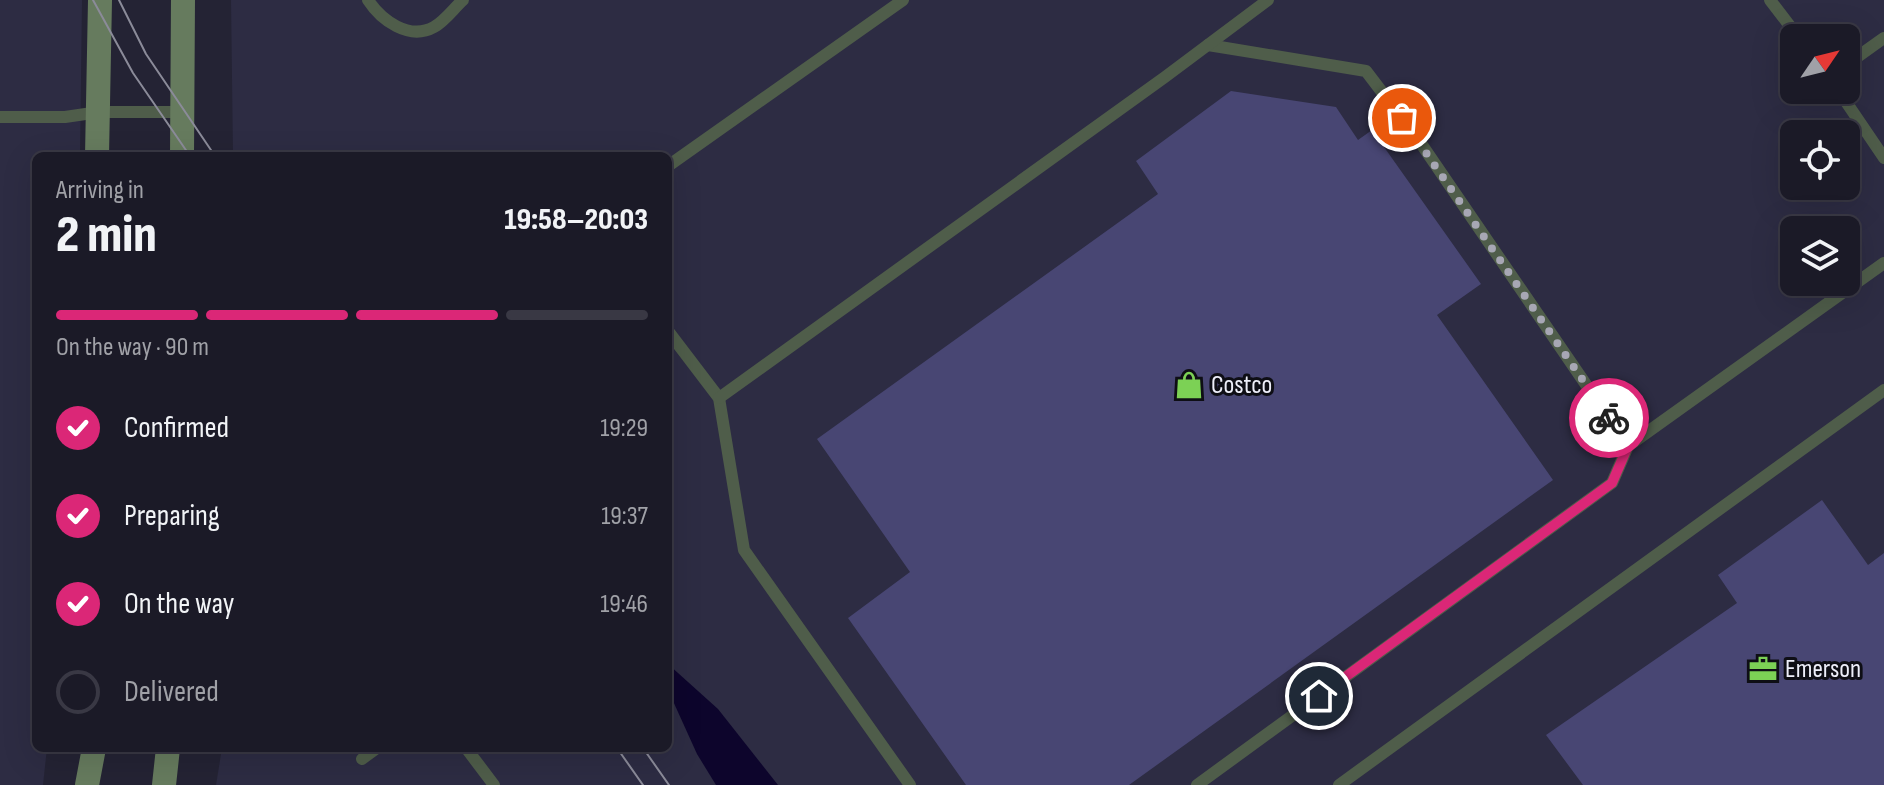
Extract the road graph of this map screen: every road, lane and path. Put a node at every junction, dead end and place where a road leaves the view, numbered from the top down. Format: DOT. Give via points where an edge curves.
graph roads {
  1 [pos="100,0"];
  2 [pos="183,0"];
  3 [pos="368,0"];
  4 [pos="463,0"];
  5 [pos="903,0"];
  6 [pos="1268,0"];
  7 [pos="1770,0"];
  8 [pos="1788,24"];
  9 [pos="1884,38"];
  10 [pos="1208,45"];
  11 [pos="1860,55"];
  12 [pos="1847,104"];
  13 [pos="99,112"];
  14 [pos="183,112"];
  15 [pos="0,117"];
  16 [pos="97,152"];
  17 [pos="182,152"];
  18 [pos="1884,158"];
  19 [pos="672,163"];
  20 [pos="1884,263"];
  21 [pos="672,336"];
  22 [pos="1884,390"];
  23 [pos="719,398"];
  24 [pos="1628,446"];
  25 [pos="93,752"];
  26 [pos="168,752"];
  27 [pos="372,752"];
  28 [pos="469,752"];
  29 [pos="362,759"];
  30 [pos="87,785"];
  31 [pos="164,785"];
  32 [pos="494,785"];
  33 [pos="910,785"];
  34 [pos="1197,785"];
  35 [pos="1339,785"];
  1 -- 13 [label="main road"];
  2 -- 14 [label="main road"];
  3 -- 4 [label="lane" via="387,22 421,31 434,27"];
  5 -- 19 [label="lane"];
  6 -- 10 [label="lane"];
  7 -- 8 [label="lane"];
  9 -- 11 [label="lane"];
  10 -- 23 [label="lane"];
  10 -- 24 [label="lane" via="1366,71"];
  12 -- 18 [label="lane"];
  13 -- 14 [label="lane"];
  13 -- 15 [label="lane"];
  13 -- 16 [label="main road"];
  14 -- 17 [label="main road"];
  20 -- 24 [label="lane"];
  21 -- 23 [label="lane"];
  22 -- 35 [label="lane"];
  23 -- 33 [label="lane" via="744,550"];
  24 -- 34 [label="lane" via="1612,483"];
  25 -- 30 [label="main road"];
  26 -- 31 [label="main road"];
  27 -- 29 [label="lane"];
  28 -- 32 [label="lane"];
}
